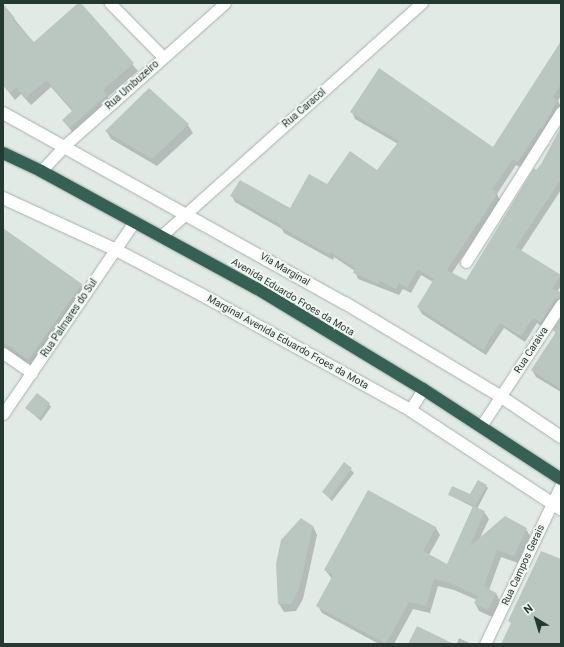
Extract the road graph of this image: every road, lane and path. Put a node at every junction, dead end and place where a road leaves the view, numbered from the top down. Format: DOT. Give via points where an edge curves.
graph roads {
  1 [pos="110,3"];
  2 [pos="225,3"];
  3 [pos="422,3"];
  4 [pos="163,57"];
  5 [pos="561,112"];
  6 [pos="3,113"];
  7 [pos="64,146"];
  8 [pos="3,153"];
  9 [pos="41,171"];
  10 [pos="3,198"];
  11 [pos="185,212"];
  12 [pos="134,222"];
  13 [pos="161,236"];
  14 [pos="116,250"];
  15 [pos="466,262"];
  16 [pos="561,304"];
  17 [pos="3,353"];
  18 [pos="32,373"];
  19 [pos="423,390"];
  20 [pos="500,396"];
  21 [pos="410,410"];
  22 [pos="3,414"];
  23 [pos="481,426"];
  24 [pos="561,436"];
  25 [pos="561,479"];
  26 [pos="561,485"];
  27 [pos="557,506"];
  28 [pos="486,644"];
  1 -- 4 [label="street"];
  2 -- 4 [label="street, Rua Umbuzeiro"];
  3 -- 11 [label="street, Rua Caracol"];
  4 -- 7 [label="street, Rua Umbuzeiro"];
  5 -- 15 [label="street"];
  6 -- 7 [label="street, Via Marginal"];
  7 -- 9 [label="street, Rua Umbuzeiro"];
  7 -- 11 [label="street, Via Marginal"];
  8 -- 9 [label="highway, Avenida Eduardo Froes da Mota"];
  9 -- 12 [label="highway, Avenida Eduardo Froes da Mota"];
  10 -- 14 [label="street, Marginal Avenida Eduardo Froes da Mota"];
  11 -- 13 [label="street, Rua Caracol"];
  11 -- 20 [label="street, Via Marginal" via="345,303"];
  12 -- 13 [label="highway, Avenida Eduardo Froes da Mota"];
  12 -- 14 [label="street, Rua Palmares do Sul"];
  13 -- 19 [label="highway, Avenida Eduardo Froes da Mota" via="256,288"];
  14 -- 18 [label="street, Rua Palmares do Sul"];
  14 -- 21 [label="street, Marginal Avenida Eduardo Froes da Mota"];
  16 -- 20 [label="street, Rua Caraiva"];
  17 -- 18 [label="street"];
  18 -- 22 [label="street, Rua Palmares do Sul"];
  19 -- 21 [label="street"];
  19 -- 23 [label="highway, Avenida Eduardo Froes da Mota"];
  20 -- 23 [label="street, Rua Caraiva"];
  20 -- 24 [label="street, Via Marginal"];
  21 -- 27 [label="street, Marginal Avenida Eduardo Froes da Mota"];
  23 -- 25 [label="highway, Avenida Eduardo Froes da Mota"];
  26 -- 27 [label="street, Rua Campos Gerais"];
  27 -- 28 [label="street, Rua Campos Gerais"];
}
